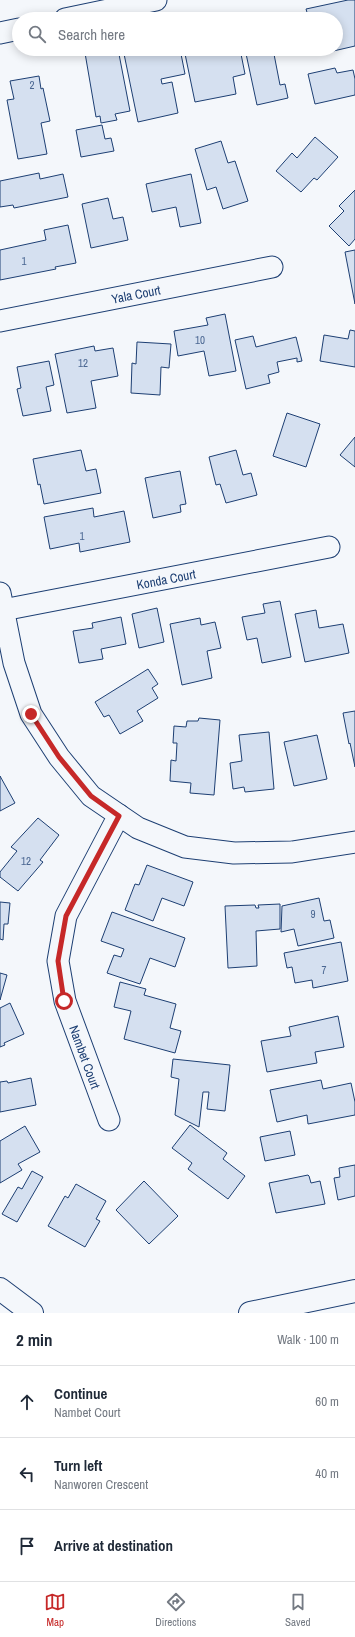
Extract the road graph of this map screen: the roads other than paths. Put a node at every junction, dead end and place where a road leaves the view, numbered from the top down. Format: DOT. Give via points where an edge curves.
graph roads {
  1 [pos="156,0"];
  2 [pos="99,12"];
  3 [pos="12,30"];
  4 [pos="0,33"];
  5 [pos="272,267"];
  6 [pos="0,321"];
  7 [pos="329,547"];
  8 [pos="2,602"];
  9 [pos="119,816"];
  10 [pos="355,842"];
  11 [pos="109,1120"];
  12 [pos="0,1289"];
  13 [pos="355,1291"];
  14 [pos="32,1313"];
  15 [pos="250,1313"];
  1 -- 2 [label="street"];
  3 -- 4 [label="street"];
  5 -- 6 [label="street, Yala Court"];
  7 -- 8 [label="street, Konda Court"];
  8 -- 9 [label="street" via="14,663 31,714 59,757 91,796"];
  9 -- 10 [label="street" via="138,828 185,847 234,853 292,852"];
  9 -- 11 [label="street, Nambet Court" via="66,916 58,961 64,1001"];
  12 -- 14 [label="street"];
  13 -- 15 [label="street"];
}
